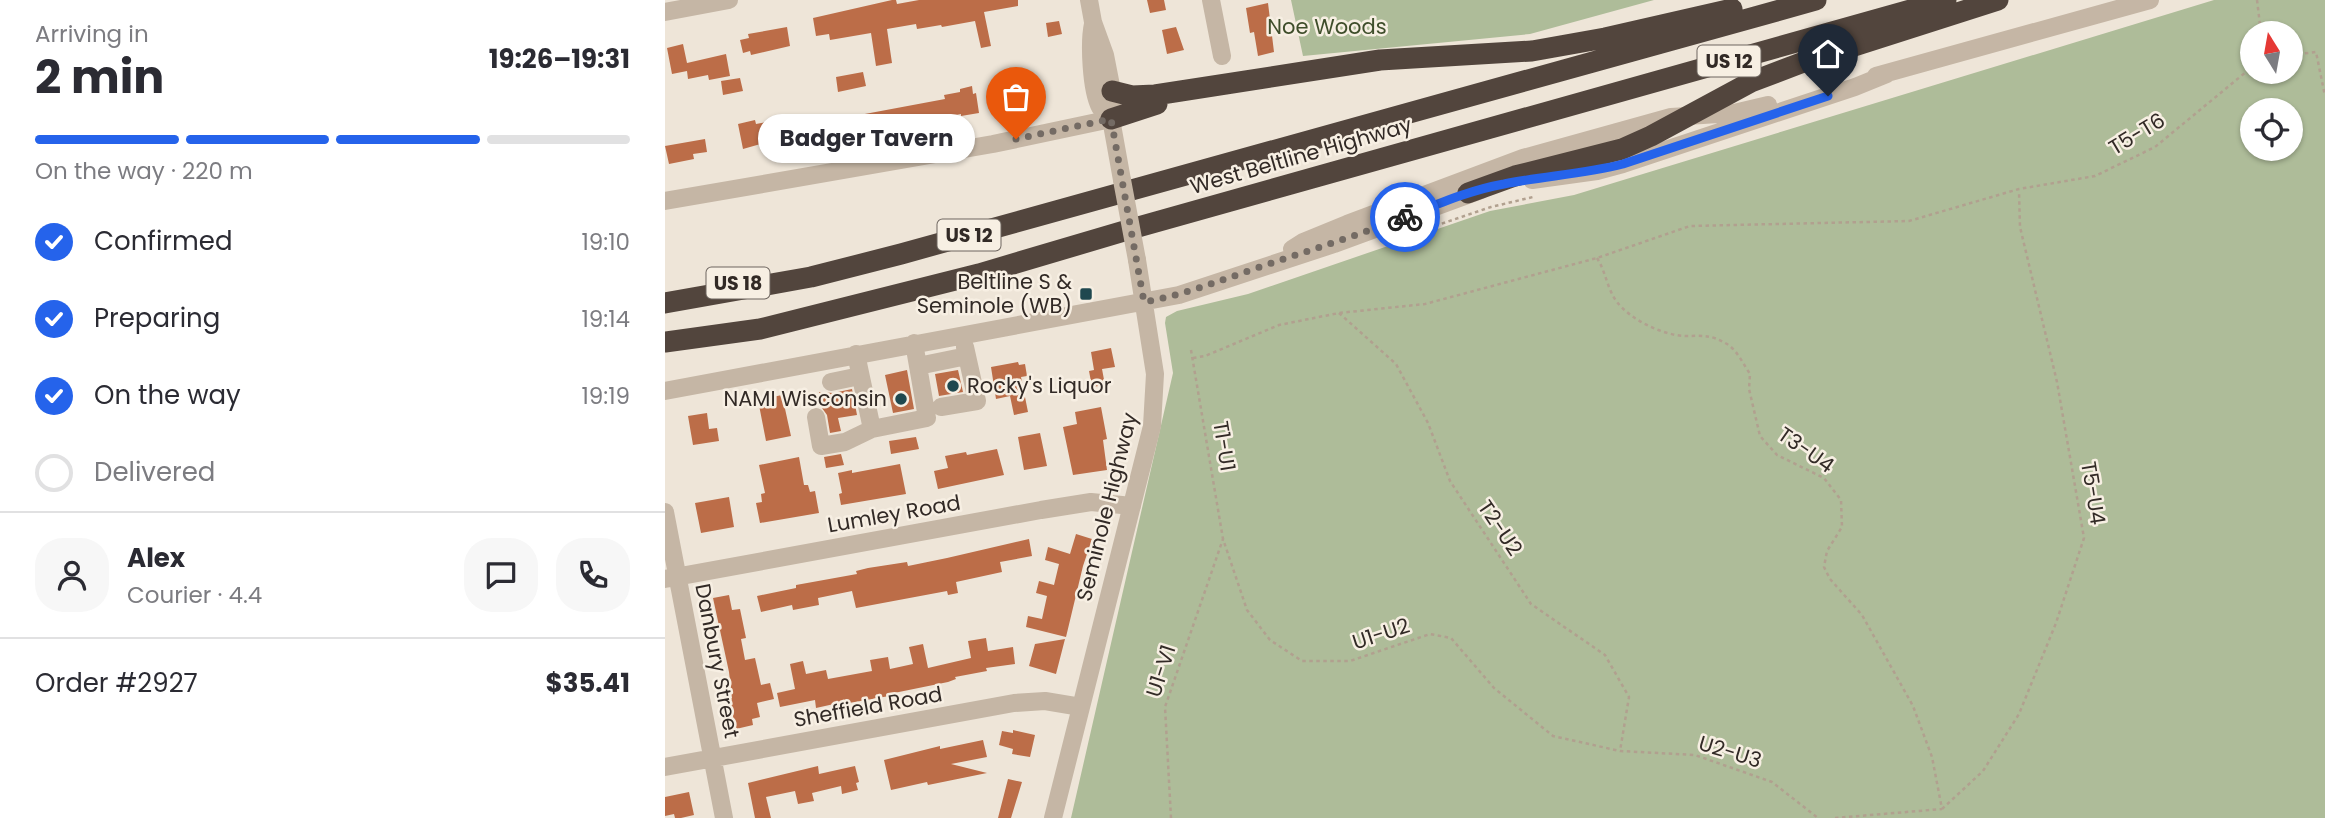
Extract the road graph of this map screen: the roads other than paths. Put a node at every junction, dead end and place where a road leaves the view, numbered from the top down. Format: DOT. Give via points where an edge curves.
graph roads {
  1 [pos="729,0"];
  2 [pos="1089,0"];
  3 [pos="1211,0"];
  4 [pos="1774,0"];
  5 [pos="1816,0"];
  6 [pos="1947,0"];
  7 [pos="1998,0"];
  8 [pos="2150,0"];
  9 [pos="665,12"];
  10 [pos="1093,22"];
  11 [pos="1222,56"];
  12 [pos="1887,74"];
  13 [pos="1234,85"];
  14 [pos="1112,91"];
  15 [pos="1690,115"];
  16 [pos="1111,119"];
  17 [pos="1468,193"];
  18 [pos="665,201"];
  19 [pos="1269,264"];
  20 [pos="811,277"];
  21 [pos="665,289"];
  22 [pos="1144,302"];
  23 [pos="665,303"];
  24 [pos="760,329"];
  25 [pos="963,334"];
  26 [pos="665,342"];
  27 [pos="913,344"];
  28 [pos="665,350"];
  29 [pos="856,354"];
  30 [pos="967,356"];
  31 [pos="918,366"];
  32 [pos="860,376"];
  33 [pos="831,382"];
  34 [pos="665,391"];
  35 [pos="941,407"];
  36 [pos="815,417"];
  37 [pos="873,429"];
  38 [pos="1132,506"];
  39 [pos="665,512"];
  40 [pos="671,578"];
  41 [pos="1080,707"];
  42 [pos="713,759"];
  43 [pos="665,767"];
  44 [pos="725,818"];
  45 [pos="1053,818"];
  1 -- 9 [label="street"];
  2 -- 10 [label="street, Seminole Highway"];
  3 -- 11 [label="street"];
  4 -- 13 [label="highway" via="1570,45 1380,60"];
  5 -- 20 [label="highway, West Beltline Highway / US 12"];
  6 -- 24 [label="highway, West Beltline Highway / US 12" via="979,274"];
  7 -- 15 [label="highway" via="1801,63 1751,82"];
  8 -- 12 [label="street"];
  10 -- 14 [label="street, Seminole Highway"];
  10 -- 16 [label="street, Seminole Highway" via="1090,49 1097,98"];
  12 -- 15 [label="street" via="1734,113"];
  12 -- 17 [label="street" via="1623,164"];
  13 -- 14 [label="highway" via="1141,96"];
  13 -- 16 [label="highway"];
  14 -- 16 [label="street, Seminole Highway"];
  15 -- 17 [label="highway" via="1622,149"];
  15 -- 19 [label="street" via="1498,167 1303,242"];
  16 -- 18 [label="street"];
  16 -- 22 [label="street, Seminole Highway, bridge"];
  17 -- 19 [label="street"];
  19 -- 22 [label="street"];
  20 -- 21 [label="highway, US 18"];
  20 -- 23 [label="highway, West Beltline Highway / US 12"];
  22 -- 25 [label="street"];
  22 -- 38 [label="street, Seminole Highway" via="1155,397"];
  24 -- 26 [label="highway, West Beltline Highway / US 12"];
  24 -- 28 [label="highway, US 18"];
  25 -- 27 [label="street"];
  25 -- 30 [label="street"];
  27 -- 29 [label="street"];
  27 -- 31 [label="street"];
  29 -- 32 [label="street"];
  29 -- 34 [label="street"];
  30 -- 31 [label="street"];
  30 -- 35 [label="street" via="977,401"];
  31 -- 37 [label="street" via="927,418"];
  32 -- 33 [label="street"];
  32 -- 37 [label="street"];
  36 -- 37 [label="street" via="821,446 845,442"];
  38 -- 40 [label="street, Lumley Road" via="1091,502 1041,509"];
  38 -- 41 [label="street, Seminole Highway"];
  39 -- 40 [label="street, Danbury Street"];
  40 -- 42 [label="street, Danbury Street"];
  41 -- 42 [label="street, Sheffield Road" via="1045,701 1014,703"];
  41 -- 45 [label="street, Seminole Highway"];
  42 -- 43 [label="street, Sheffield Road"];
  42 -- 44 [label="street, Danbury Street"];
}
